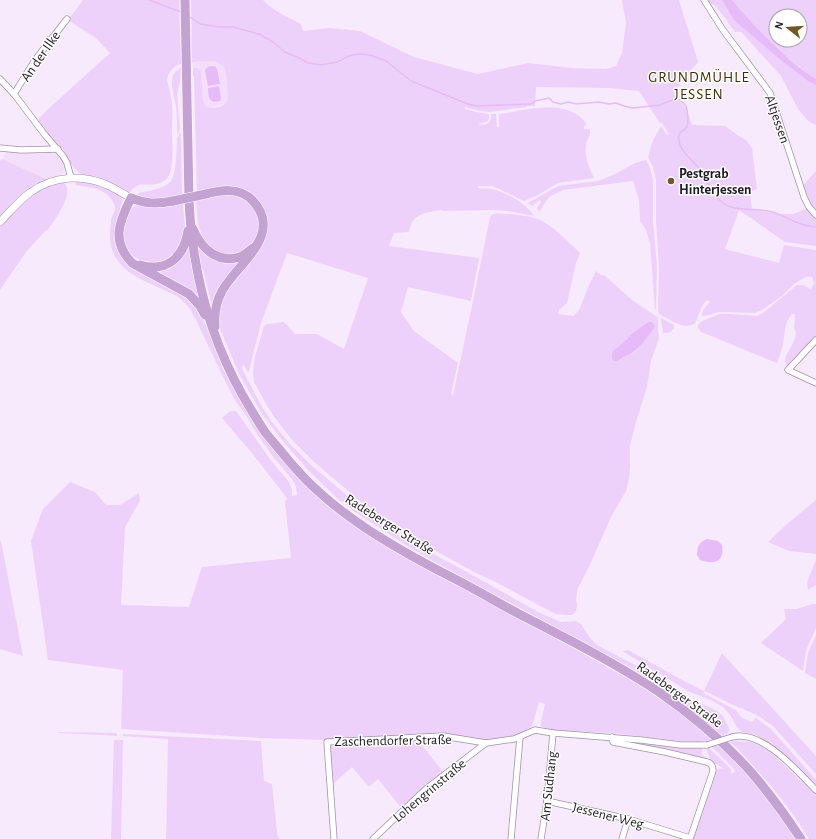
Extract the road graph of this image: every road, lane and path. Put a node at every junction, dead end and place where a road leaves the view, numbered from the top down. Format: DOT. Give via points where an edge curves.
graph roads {
  1 [pos="185,0"];
  2 [pos="704,0"];
  3 [pos="67,18"];
  4 [pos="0,80"];
  5 [pos="14,94"];
  6 [pos="0,148"];
  7 [pos="58,149"];
  8 [pos="71,178"];
  9 [pos="131,198"];
  10 [pos="816,215"];
  11 [pos="190,220"];
  12 [pos="0,222"];
  13 [pos="259,242"];
  14 [pos="129,259"];
  15 [pos="212,326"];
  16 [pos="216,338"];
  17 [pos="816,340"];
  18 [pos="816,383"];
  19 [pos="553,733"];
  20 [pos="520,737"];
  21 [pos="612,737"];
  22 [pos="486,743"];
  23 [pos="816,790"];
  24 [pos="547,801"];
  25 [pos="628,819"];
  26 [pos="690,838"];
  27 [pos="334,839"];
  28 [pos="373,839"];
  29 [pos="511,839"];
  30 [pos="541,839"];
  31 [pos="622,839"];
  32 [pos="801,839"];
  1 -- 11 [label="highway"];
  2 -- 10 [label="street, Altjessen" via="770,93 804,197"];
  3 -- 5 [label="street, An der Ilke" via="35,60"];
  4 -- 5 [label="street"];
  5 -- 7 [label="street" via="44,135"];
  6 -- 7 [label="street"];
  7 -- 8 [label="street" via="67,163"];
  8 -- 9 [label="street" via="96,180"];
  8 -- 12 [label="street" via="52,181 35,189"];
  9 -- 13 [label="highway, bridge" via="149,204 164,203 222,190 233,190 248,197 262,215 263,226"];
  9 -- 14 [label="highway" via="118,233 122,249"];
  11 -- 13 [label="highway" via="203,247 220,257 240,257"];
  11 -- 14 [label="highway" via="185,245 176,259 158,267 137,264"];
  11 -- 15 [label="highway" via="196,266"];
  13 -- 16 [label="highway" via="218,299 215,318"];
  14 -- 15 [label="highway" via="136,266 189,294"];
  15 -- 16 [label="highway, Radeberger Straße"];
  16 -- 32 [label="highway, Radeberger Straße" via="227,365 258,422 302,475 334,505 401,550 560,635 660,693 725,746 768,792"];
  17 -- 18 [label="street" via="788,370"];
  19 -- 20 [label="street, Zaschendorfer Straße" via="535,730"];
  19 -- 21 [label="street, Zaschendorfer Straße"];
  19 -- 24 [label="street, Am Südhang"];
  20 -- 22 [label="street, Zaschendorfer Straße"];
  20 -- 29 [label="street"];
  21 -- 23 [label="street, Radeberger Straße, bridge" via="681,745 707,745 744,736 761,741 781,756"];
  21 -- 26 [label="street, Zaschendorfer Straße" via="613,742 665,752 709,763 712,766 713,771"];
  22 -- 27 [label="street, Zaschendorfer Straße" via="443,736 327,742"];
  22 -- 28 [label="street, Lohengrinstraße" via="426,789"];
  24 -- 25 [label="street, Jessener Weg"];
  24 -- 30 [label="street, Am Südhang"];
  25 -- 26 [label="street, Jessener Weg"];
  25 -- 31 [label="street"];
}
